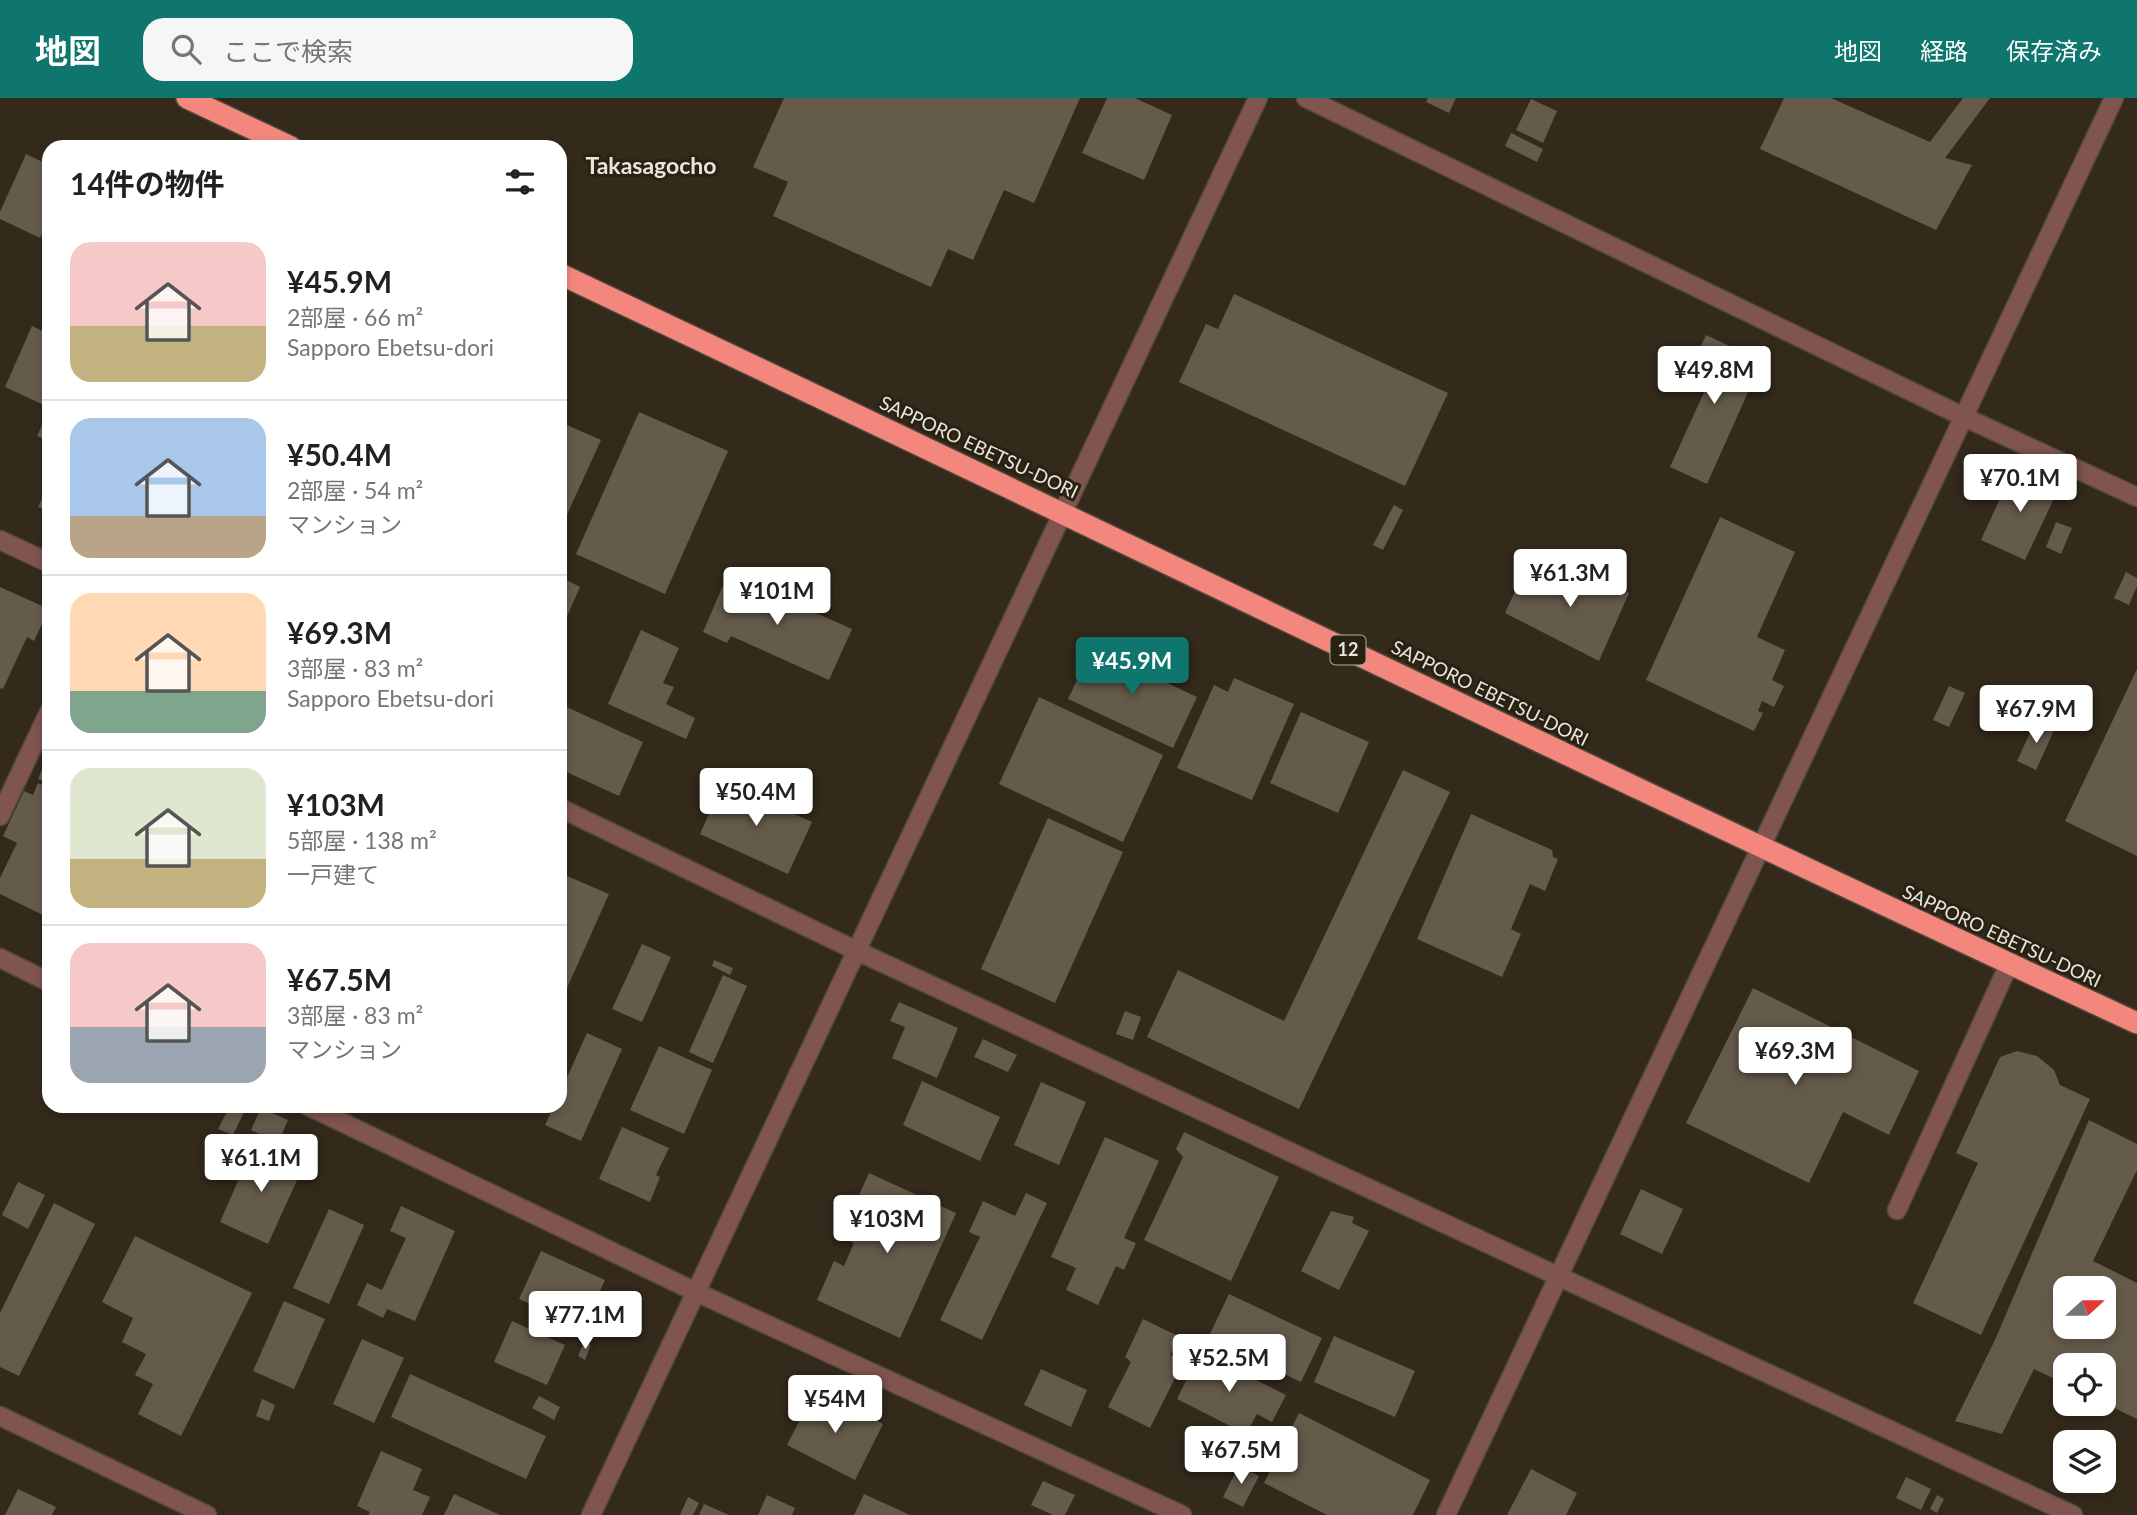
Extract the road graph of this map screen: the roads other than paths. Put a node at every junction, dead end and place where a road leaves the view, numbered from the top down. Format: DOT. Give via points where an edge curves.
graph roads {
  1 [pos="187,98"];
  2 [pos="1258,98"];
  3 [pos="1306,98"];
  4 [pos="2114,98"];
  5 [pos="276,140"];
  6 [pos="567,277"];
  7 [pos="1964,417"];
  8 [pos="2137,497"];
  9 [pos="1065,513"];
  10 [pos="0,540"];
  11 [pos="42,560"];
  12 [pos="42,727"];
  13 [pos="567,811"];
  14 [pos="0,816"];
  15 [pos="1760,848"];
  16 [pos="857,951"];
  17 [pos="0,958"];
  18 [pos="2009,964"];
  19 [pos="42,979"];
  20 [pos="2137,1023"];
  21 [pos="323,1113"];
  22 [pos="1897,1210"];
  23 [pos="1559,1275"];
  24 [pos="696,1292"];
  25 [pos="0,1416"];
  26 [pos="207,1515"];
  27 [pos="591,1515"];
  28 [pos="1182,1515"];
  29 [pos="1446,1515"];
  30 [pos="2073,1515"];
  1 -- 5 [label="highway"];
  2 -- 9 [label="street"];
  3 -- 7 [label="street"];
  4 -- 7 [label="street"];
  6 -- 9 [label="highway, SAPPORO EBETSU-DORI / 12"];
  7 -- 8 [label="street"];
  7 -- 15 [label="street"];
  9 -- 15 [label="highway, SAPPORO EBETSU-DORI / 12"];
  9 -- 16 [label="street"];
  10 -- 11 [label="street"];
  12 -- 14 [label="street"];
  13 -- 16 [label="street"];
  15 -- 18 [label="highway, SAPPORO EBETSU-DORI / 12"];
  15 -- 23 [label="street"];
  16 -- 23 [label="street"];
  16 -- 24 [label="street"];
  17 -- 19 [label="street"];
  18 -- 20 [label="highway, SAPPORO EBETSU-DORI / 12"];
  18 -- 22 [label="street"];
  21 -- 24 [label="street"];
  23 -- 29 [label="street"];
  23 -- 30 [label="street"];
  24 -- 27 [label="street"];
  24 -- 28 [label="street"];
  25 -- 26 [label="street"];
}
